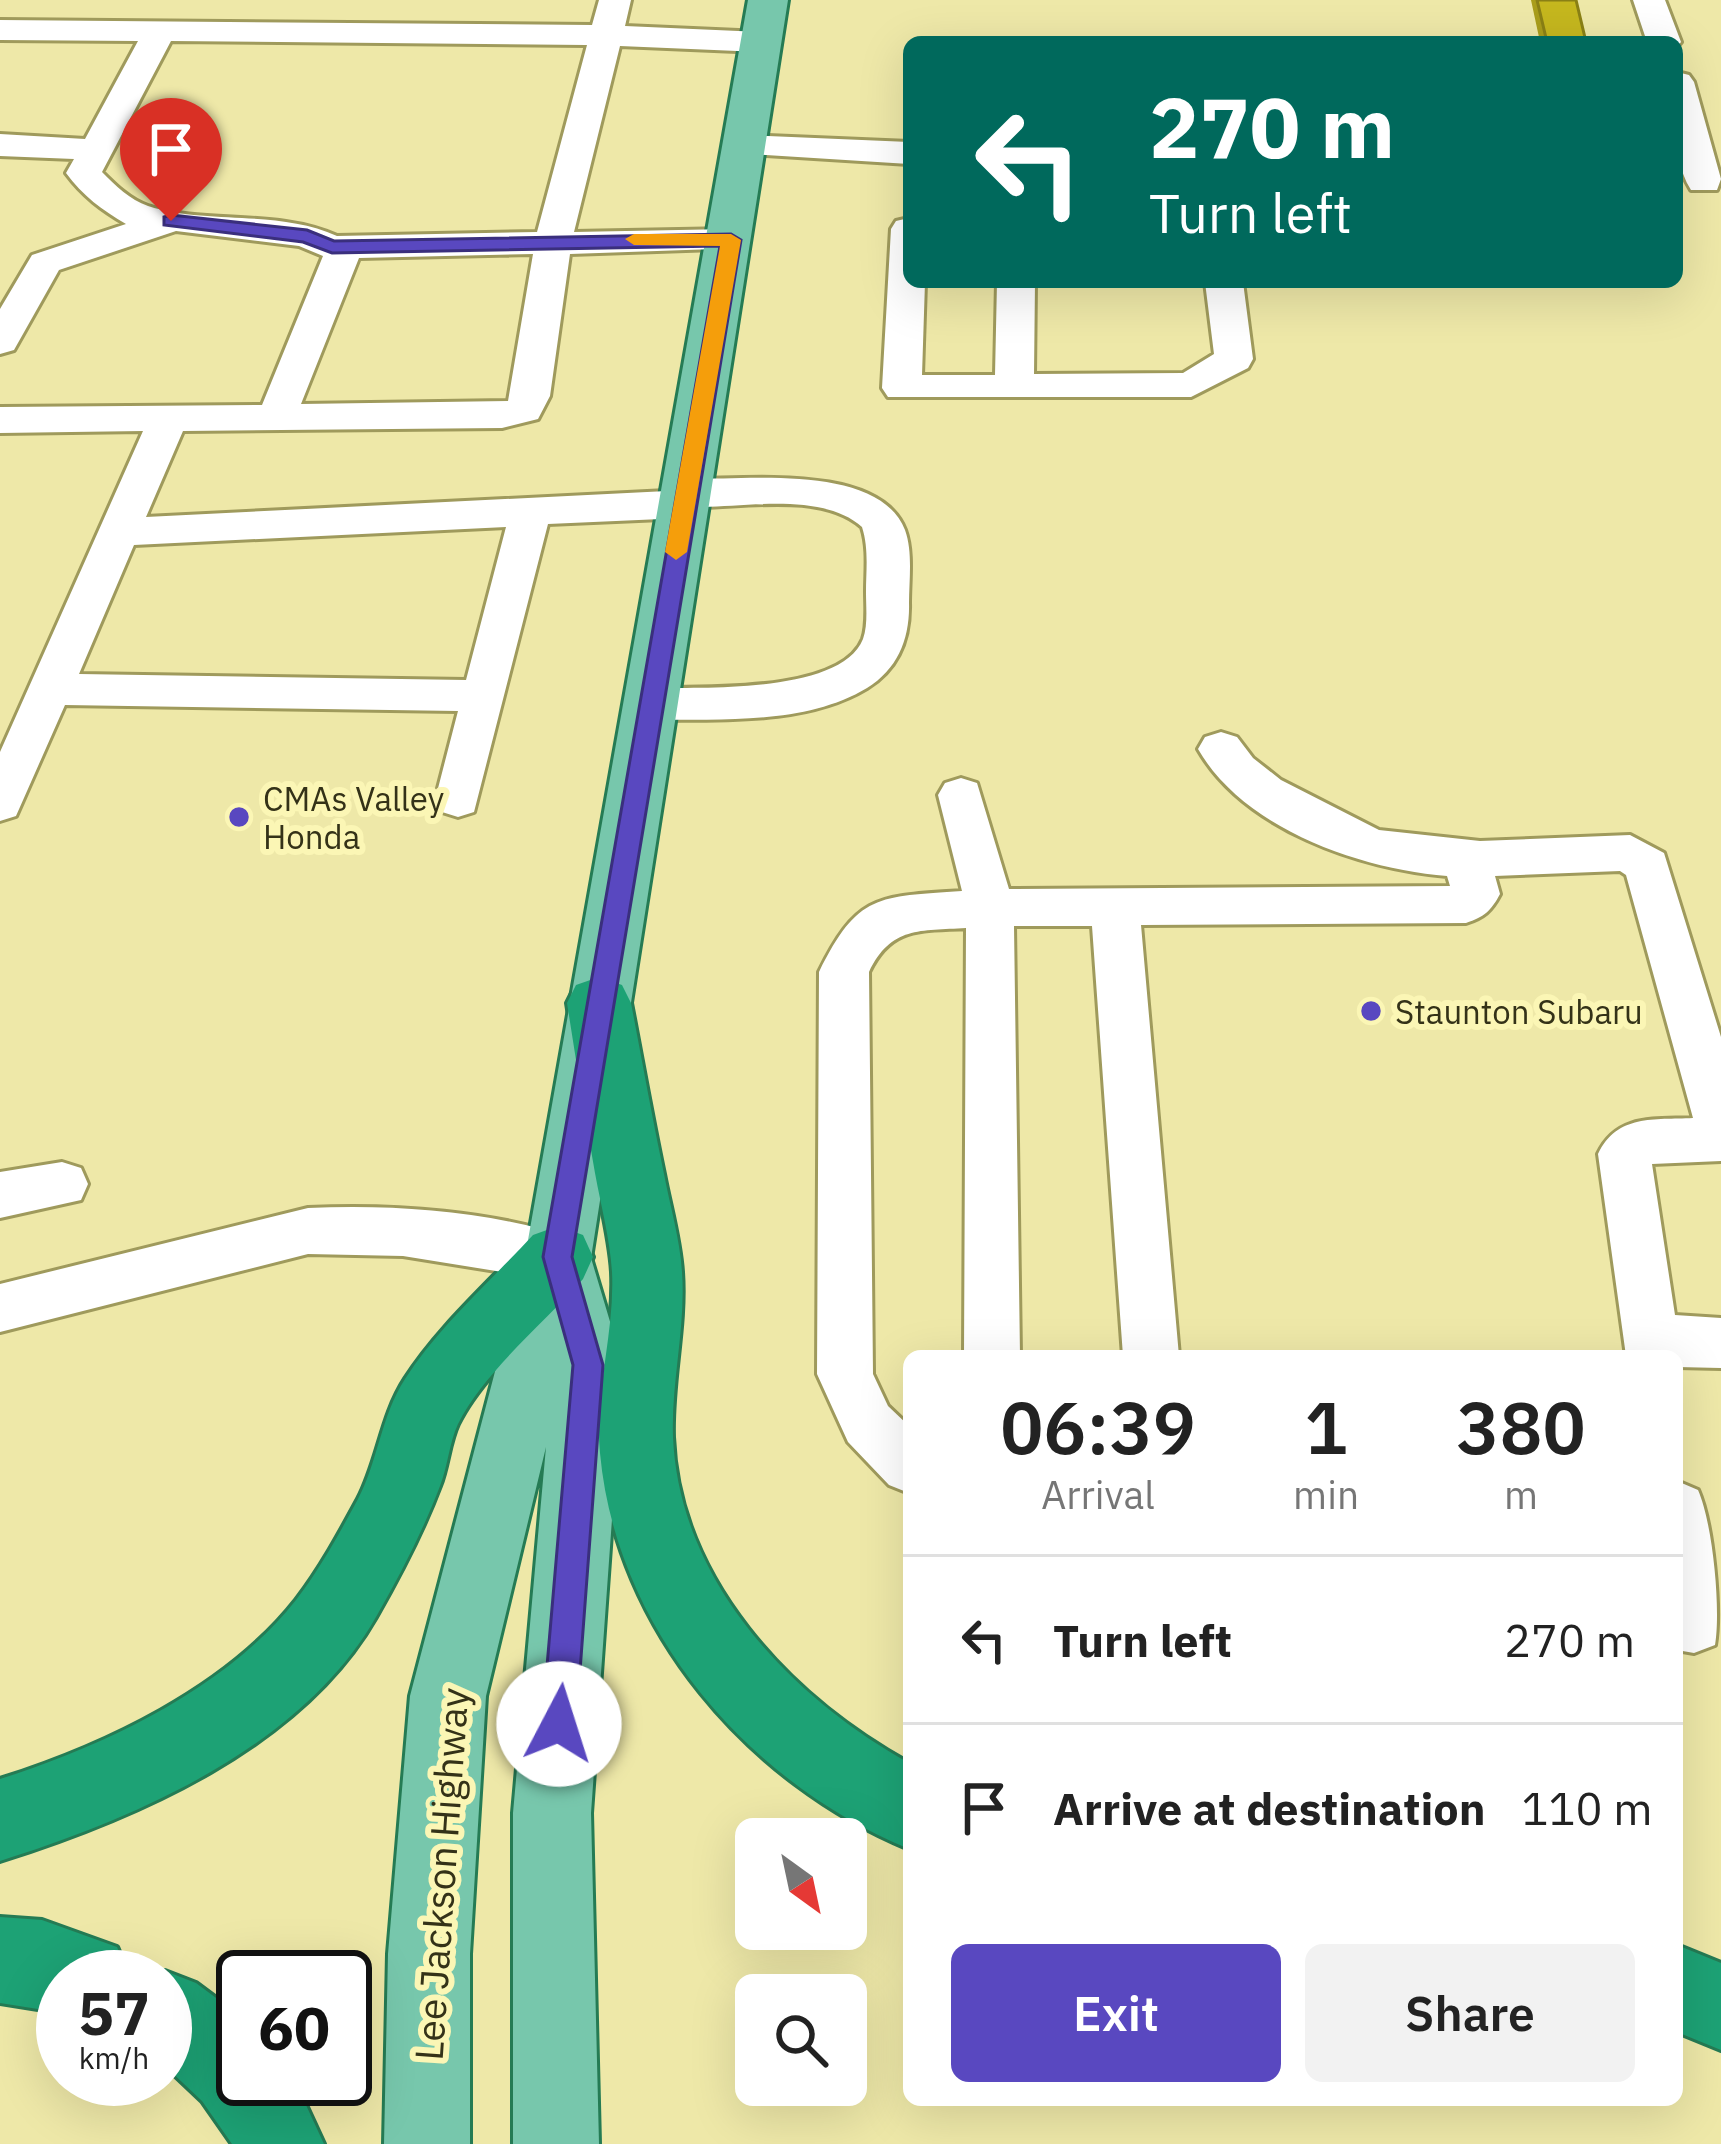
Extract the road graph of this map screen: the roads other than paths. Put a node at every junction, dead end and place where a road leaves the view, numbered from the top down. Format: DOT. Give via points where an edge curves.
graph roads {
  1 [pos="615,0"];
  2 [pos="1649,0"];
  3 [pos="765,21"];
  4 [pos="0,30"];
  5 [pos="158,34"];
  6 [pos="606,35"];
  7 [pos="1662,36"];
  8 [pos="1683,107"];
  9 [pos="0,145"];
  10 [pos="746,146"];
  11 [pos="96,150"];
  12 [pos="903,153"];
  13 [pos="1701,182"];
  14 [pos="171,221"];
  15 [pos="554,239"];
  16 [pos="731,240"];
  17 [pos="345,247"];
  18 [pos="906,288"];
  19 [pos="1016,288"];
  20 [pos="1225,288"];
  21 [pos="0,342"];
  22 [pos="1015,387"];
  23 [pos="276,418"];
  24 [pos="168,419"];
  25 [pos="0,420"];
  26 [pos="685,498"];
  27 [pos="531,511"];
  28 [pos="116,532"];
  29 [pos="49,689"];
  30 [pos="484,696"];
  31 [pos="652,704"];
  32 [pos="1222,749"];
  33 [pos="961,795"];
  34 [pos="458,800"];
  35 [pos="0,804"];
  36 [pos="1465,856"];
  37 [pos="1114,906"];
  38 [pos="990,908"];
  39 [pos="599,1004"];
  40 [pos="1721,1125"];
  41 [pos="1721,1139"];
  42 [pos="62,1184"];
  43 [pos="0,1195"];
  44 [pos="558,1257"];
  45 [pos="0,1308"];
  46 [pos="1721,1342"];
  47 [pos="1653,1347"];
  48 [pos="992,1350"];
  49 [pos="1150,1350"];
  50 [pos="903,1460"];
  51 [pos="1683,1541"];
  52 [pos="1698,1625"];
  53 [pos="903,1805"];
  54 [pos="0,1820"];
  55 [pos="0,1960"];
  56 [pos="36,1963"];
  57 [pos="1683,1991"];
  58 [pos="1721,2007"];
  59 [pos="192,2037"];
  60 [pos="279,2144"];
  61 [pos="427,2144"];
  62 [pos="556,2144"];
  1 -- 6 [label="street"];
  2 -- 7 [label="street"];
  3 -- 6 [label="street"];
  3 -- 10 [label="main road, Lee Jackson Highway"];
  4 -- 5 [label="street"];
  5 -- 6 [label="street"];
  5 -- 11 [label="street"];
  6 -- 15 [label="street"];
  8 -- 13 [label="street"];
  9 -- 11 [label="street"];
  10 -- 12 [label="street"];
  10 -- 16 [label="main road, Lee Jackson Highway"];
  11 -- 14 [label="street" via="84,173 108,198 138,216"];
  14 -- 17 [label="street"];
  14 -- 21 [label="street" via="45,263"];
  15 -- 16 [label="street"];
  15 -- 17 [label="street"];
  15 -- 23 [label="street" via="524,410"];
  16 -- 26 [label="main road, Lee Jackson Highway"];
  17 -- 23 [label="street"];
  18 -- 22 [label="street" via="902,388"];
  19 -- 22 [label="street"];
  20 -- 22 [label="street" via="1234,359 1191,385"];
  23 -- 24 [label="street"];
  24 -- 25 [label="street"];
  24 -- 28 [label="street"];
  26 -- 27 [label="street"];
  26 -- 31 [label="main road, Lee Jackson Highway"];
  26 -- 31 [label="street" via="830,498 874,514 890,540 885,638 874,660 813,690 769,700"];
  27 -- 28 [label="street"];
  27 -- 30 [label="street"];
  28 -- 29 [label="street"];
  29 -- 30 [label="street"];
  29 -- 35 [label="street"];
  30 -- 34 [label="street"];
  31 -- 39 [label="main road, Lee Jackson Highway"];
  32 -- 36 [label="street" via="1236,774 1348,839"];
  33 -- 38 [label="street"];
  36 -- 37 [label="street" via="1476,894 1466,904"];
  36 -- 40 [label="street" via="1630,853 1646,866"];
  37 -- 38 [label="street"];
  37 -- 49 [label="street"];
  38 -- 48 [label="street"];
  38 -- 50 [label="street" via="899,914 862,935 844,972 845,1374 868,1424"];
  39 -- 44 [label="main road, Lee Jackson Highway"];
  39 -- 53 [label="highway" via="647,1274 637,1455 656,1541 688,1612 735,1679 857,1782"];
  41 -- 47 [label="street" via="1634,1143 1624,1154"];
  42 -- 43 [label="street"];
  44 -- 45 [label="street" via="431,1233 308,1232"];
  44 -- 54 [label="highway" via="429,1404 404,1483 344,1600 312,1638 248,1696 173,1747 105,1783"];
  44 -- 61 [label="main road, Lee Jackson Highway" via="448,1696 429,1954"];
  44 -- 62 [label="main road, Lee Jackson Highway" via="588,1365 552,1813"];
  46 -- 47 [label="street"];
  51 -- 52 [label="street"];
  55 -- 56 [label="highway"];
  57 -- 58 [label="highway"];
  59 -- 60 [label="highway" via="241,2079"];
}
